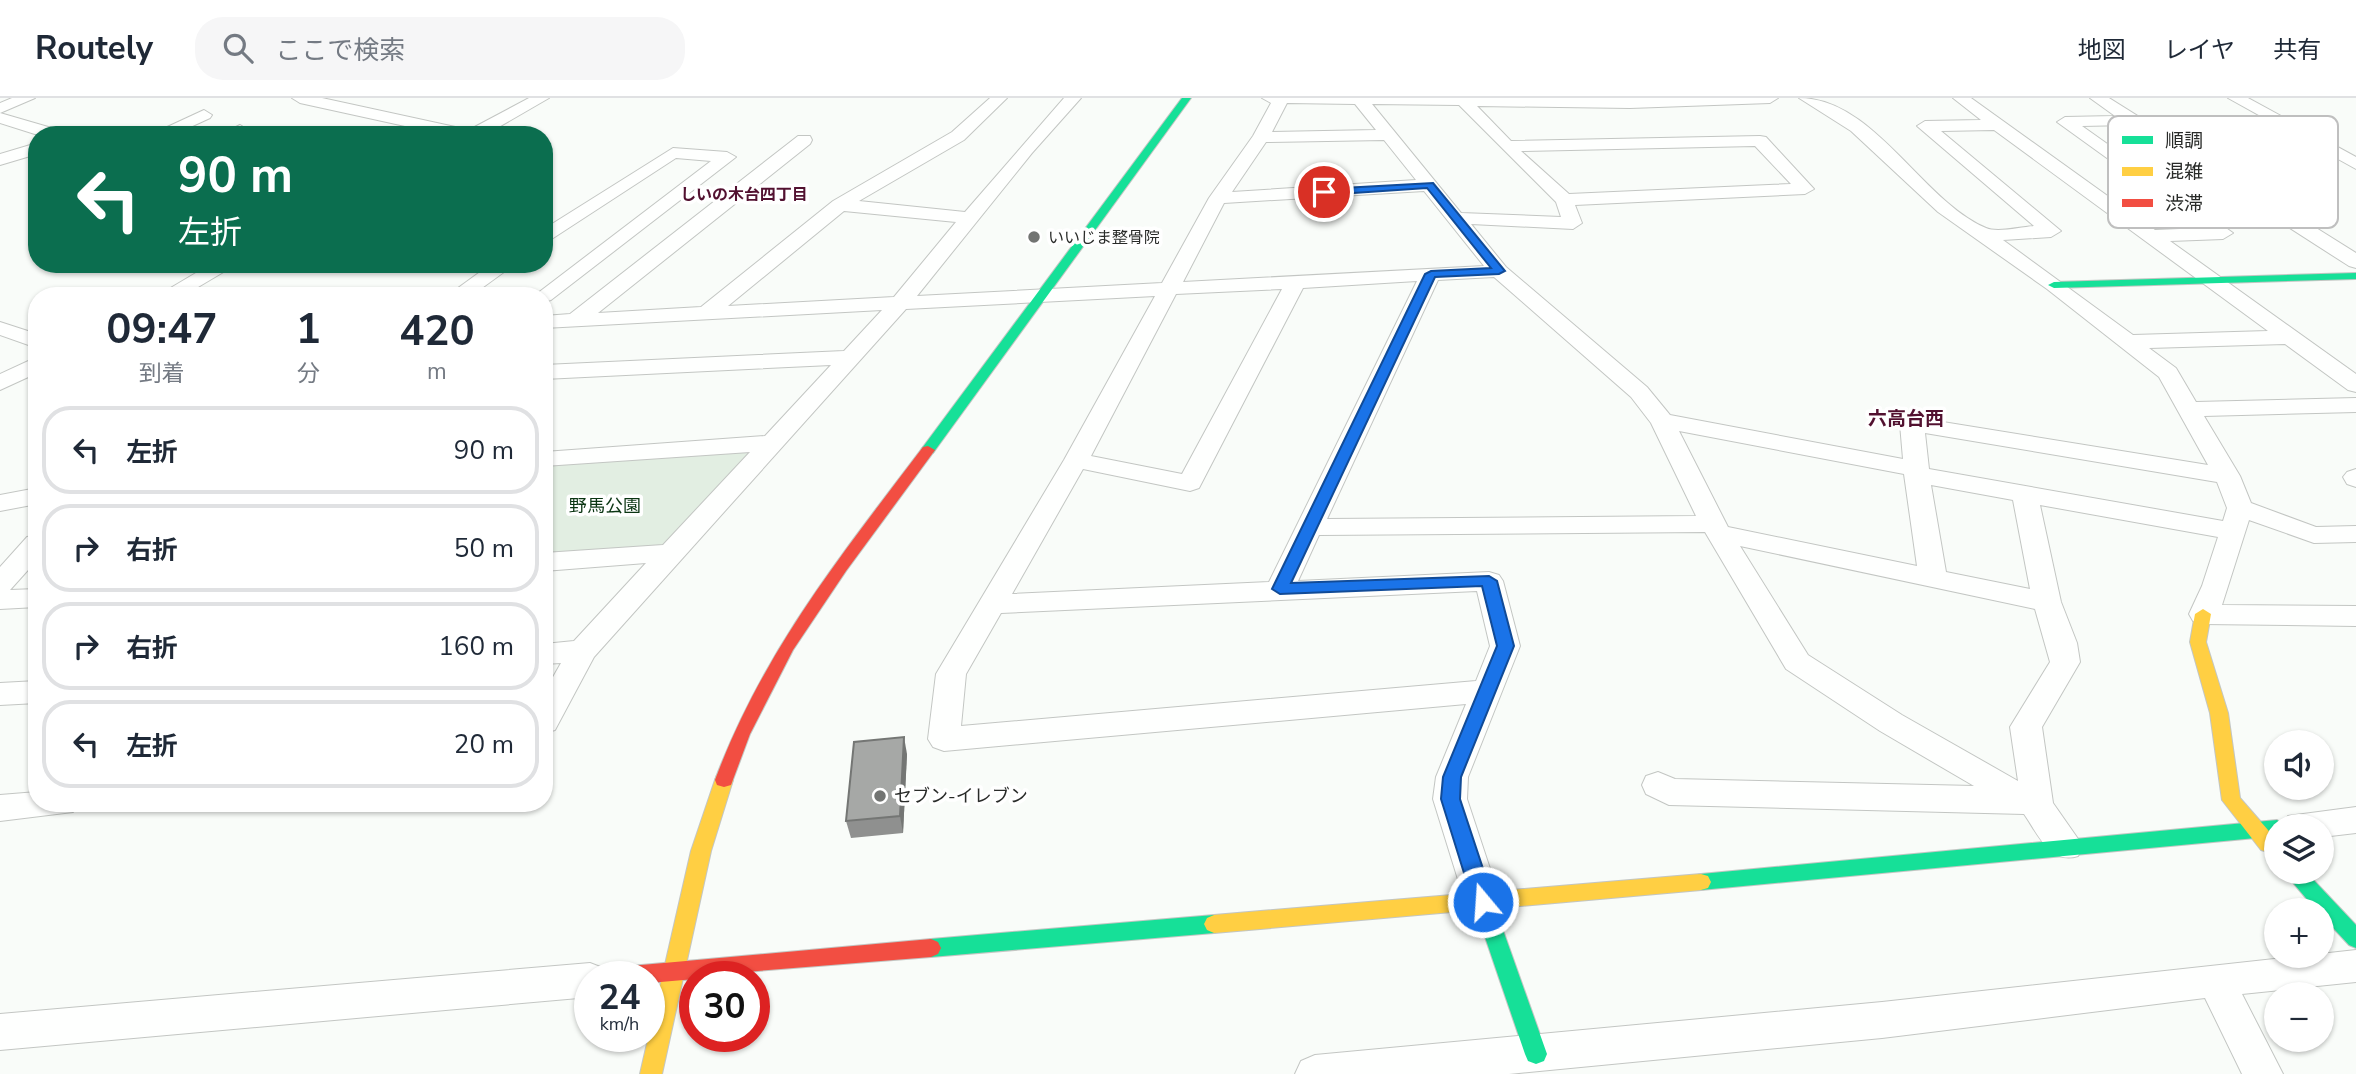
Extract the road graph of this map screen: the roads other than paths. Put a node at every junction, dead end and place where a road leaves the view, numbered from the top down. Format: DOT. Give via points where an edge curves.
graph roads {
  1 [pos="27,98"];
  2 [pos="301,98"];
  3 [pos="541,98"];
  4 [pos="999,98"];
  5 [pos="1073,98"];
  6 [pos="1187,98"];
  7 [pos="1270,98"];
  8 [pos="1282,98"];
  9 [pos="1770,98"];
  10 [pos="1807,98"];
  11 [pos="1961,98"];
  12 [pos="2098,98"];
  13 [pos="2236,98"];
  14 [pos="1360,100"];
  15 [pos="1570,100"];
  16 [pos="1464,101"];
  17 [pos="204,115"];
  18 [pos="2126,116"];
  19 [pos="2269,116"];
  20 [pos="2,118"];
  21 [pos="2108,121"];
  22 [pos="1743,122"];
  23 [pos="1998,125"];
  24 [pos="28,126"];
  25 [pos="179,126"];
  26 [pos="430,126"];
  27 [pos="488,126"];
  28 [pos="1389,135"];
  29 [pos="1261,138"];
  30 [pos="804,140"];
  31 [pos="1760,141"];
  32 [pos="1506,146"];
  33 [pos="28,151"];
  34 [pos="2108,152"];
  35 [pos="2338,154"];
  36 [pos="0,160"];
  37 [pos="2356,164"];
  38 [pos="706,174"];
  39 [pos="755,179"];
  40 [pos="1430,185"];
  41 [pos="1218,198"];
  42 [pos="1564,200"];
  43 [pos="840,205"];
  44 [pos="2108,205"];
  45 [pos="970,218"];
  46 [pos="1457,218"];
  47 [pos="2139,228"];
  48 [pos="2216,228"];
  49 [pos="2302,228"];
  50 [pos="553,232"];
  51 [pos="1985,235"];
  52 [pos="2150,236"];
  53 [pos="2356,262"];
  54 [pos="1499,271"];
  55 [pos="210,273"];
  56 [pos="492,273"];
  57 [pos="1431,274"];
  58 [pos="2356,276"];
  59 [pos="1296,281"];
  60 [pos="2213,281"];
  61 [pos="2054,285"];
  62 [pos="184,287"];
  63 [pos="470,287"];
  64 [pos="1168,288"];
  65 [pos="553,289"];
  66 [pos="1041,294"];
  67 [pos="900,303"];
  68 [pos="704,316"];
  69 [pos="576,320"];
  70 [pos="553,321"];
  71 [pos="0,328"];
  72 [pos="2290,337"];
  73 [pos="28,338"];
  74 [pos="2129,342"];
  75 [pos="852,357"];
  76 [pos="28,369"];
  77 [pos="553,372"];
  78 [pos="0,383"];
  79 [pos="2356,385"];
  80 [pos="2356,405"];
  81 [pos="2191,410"];
  82 [pos="1662,421"];
  83 [pos="772,443"];
  84 [pos="553,458"];
  85 [pos="1076,460"];
  86 [pos="1916,472"];
  87 [pos="2227,476"];
  88 [pos="2025,494"];
  89 [pos="28,498"];
  90 [pos="0,503"];
  91 [pos="2236,520"];
  92 [pos="1310,527"];
  93 [pos="1715,529"];
  94 [pos="2356,534"];
  95 [pos="672,553"];
  96 [pos="28,554"];
  97 [pos="553,561"];
  98 [pos="1933,578"];
  99 [pos="0,584"];
  100 [pos="1280,589"];
  101 [pos="28,598"];
  102 [pos="0,600"];
  103 [pos="2047,602"];
  104 [pos="992,604"];
  105 [pos="2203,614"];
  106 [pos="2356,615"];
  107 [pos="582,651"];
  108 [pos="553,653"];
  109 [pos="1488,691"];
  110 [pos="28,692"];
  111 [pos="0,694"];
  112 [pos="553,705"];
  113 [pos="1658,785"];
  114 [pos="2029,801"];
  115 [pos="28,806"];
  116 [pos="0,808"];
  117 [pos="2356,820"];
  118 [pos="2334,822"];
  119 [pos="2264,830"];
  120 [pos="2256,831"];
  121 [pos="2264,839"];
  122 [pos="2066,846"];
  123 [pos="2305,884"];
  124 [pos="1483,902"];
  125 [pos="2356,939"];
  126 [pos="2356,967"];
  127 [pos="674,971"];
  128 [pos="665,972"];
  129 [pos="2216,980"];
  130 [pos="574,981"];
  131 [pos="0,1032"];
  132 [pos="1543,1064"];
  133 [pos="651,1074"];
  134 [pos="1315,1074"];
  135 [pos="2263,1074"];
  1 -- 20 [label="street"];
  2 -- 26 [label="street"];
  3 -- 27 [label="street"];
  4 -- 43 [label="street" via="958,136"];
  5 -- 45 [label="street"];
  6 -- 66 [label="street"];
  7 -- 8 [label="street"];
  8 -- 14 [label="street"];
  8 -- 29 [label="street"];
  9 -- 15 [label="street"];
  10 -- 51 [label="street" via="1857,127 1945,208"];
  11 -- 23 [label="street"];
  12 -- 18 [label="street"];
  13 -- 19 [label="street"];
  14 -- 16 [label="street"];
  14 -- 28 [label="street"];
  15 -- 16 [label="street"];
  16 -- 32 [label="street"];
  17 -- 25 [label="street"];
  20 -- 24 [label="street"];
  21 -- 34 [label="street" via="2065,122"];
  22 -- 31 [label="street"];
  23 -- 44 [label="street"];
  23 -- 51 [label="street" via="1925,126 2052,231"];
  28 -- 29 [label="street"];
  28 -- 40 [label="street"];
  29 -- 41 [label="street"];
  30 -- 39 [label="street"];
  31 -- 32 [label="street"];
  31 -- 42 [label="street" via="1805,188"];
  32 -- 42 [label="street"];
  33 -- 36 [label="street"];
  35 -- 37 [label="street"];
  38 -- 39 [label="street"];
  38 -- 50 [label="street" via="727,157 673,153"];
  38 -- 65 [label="street"];
  39 -- 69 [label="street"];
  40 -- 41 [label="street"];
  40 -- 46 [label="street"];
  41 -- 64 [label="street"];
  42 -- 46 [label="street" via="1573,223"];
  43 -- 45 [label="street"];
  43 -- 68 [label="street"];
  45 -- 67 [label="street"];
  46 -- 54 [label="street"];
  47 -- 52 [label="street"];
  48 -- 52 [label="street" via="2223,233"];
  49 -- 53 [label="street"];
  51 -- 61 [label="street"];
  52 -- 60 [label="street"];
  54 -- 57 [label="street"];
  54 -- 82 [label="street" via="1639,392"];
  55 -- 62 [label="street"];
  56 -- 63 [label="street"];
  57 -- 59 [label="street"];
  57 -- 92 [label="street"];
  58 -- 60 [label="street"];
  59 -- 64 [label="street"];
  59 -- 85 [label="street" via="1189,483"];
  60 -- 61 [label="street"];
  60 -- 72 [label="street"];
  61 -- 74 [label="street"];
  64 -- 66 [label="street"];
  64 -- 85 [label="street"];
  66 -- 67 [label="street"];
  66 -- 127 [label="street" via="795,630 746,718 701,851"];
  67 -- 68 [label="street"];
  67 -- 75 [label="street"];
  68 -- 69 [label="street"];
  69 -- 70 [label="street"];
  71 -- 73 [label="street"];
  72 -- 74 [label="street"];
  72 -- 79 [label="street"];
  74 -- 81 [label="street" via="2168,373"];
  75 -- 77 [label="street"];
  75 -- 83 [label="street"];
  76 -- 78 [label="street"];
  80 -- 81 [label="street"];
  81 -- 87 [label="street"];
  82 -- 86 [label="street"];
  82 -- 93 [label="street"];
  83 -- 84 [label="street"];
  83 -- 95 [label="street"];
  85 -- 104 [label="street"];
  86 -- 87 [label="street" via="1912,424"];
  86 -- 88 [label="street"];
  86 -- 98 [label="street"];
  87 -- 91 [label="street"];
  88 -- 91 [label="street"];
  88 -- 103 [label="street"];
  89 -- 90 [label="street"];
  91 -- 94 [label="street" via="2314,536"];
  91 -- 105 [label="street"];
  92 -- 93 [label="street"];
  92 -- 100 [label="street"];
  93 -- 98 [label="street"];
  93 -- 114 [label="street" via="1797,662 1891,723"];
  95 -- 97 [label="street"];
  95 -- 107 [label="street"];
  96 -- 99 [label="street"];
  98 -- 103 [label="street"];
  100 -- 104 [label="street"];
  100 -- 109 [label="street" via="1489,581 1505,646"];
  101 -- 102 [label="street"];
  103 -- 114 [label="street" via="2065,662 2026,727 2038,801"];
  104 -- 109 [label="street" via="951,674 944,739"];
  105 -- 106 [label="street"];
  105 -- 120 [label="street" via="2198,642 2219,713 2231,800"];
  107 -- 108 [label="street"];
  107 -- 112 [label="street"];
  109 -- 124 [label="street" via="1452,777 1450,799"];
  110 -- 111 [label="street"];
  113 -- 114 [label="street" via="1669,792"];
  114 -- 122 [label="street"];
  115 -- 116 [label="street"];
  117 -- 118 [label="street"];
  119 -- 120 [label="street"];
  120 -- 121 [label="street"];
  120 -- 122 [label="street"];
  122 -- 124 [label="street"];
  123 -- 125 [label="street"];
  124 -- 127 [label="street"];
  124 -- 132 [label="street"];
  126 -- 129 [label="street"];
  127 -- 128 [label="street"];
  127 -- 133 [label="street"];
  129 -- 132 [label="street"];
  129 -- 135 [label="street"];
  130 -- 131 [label="street"];
  132 -- 134 [label="street"];
}
